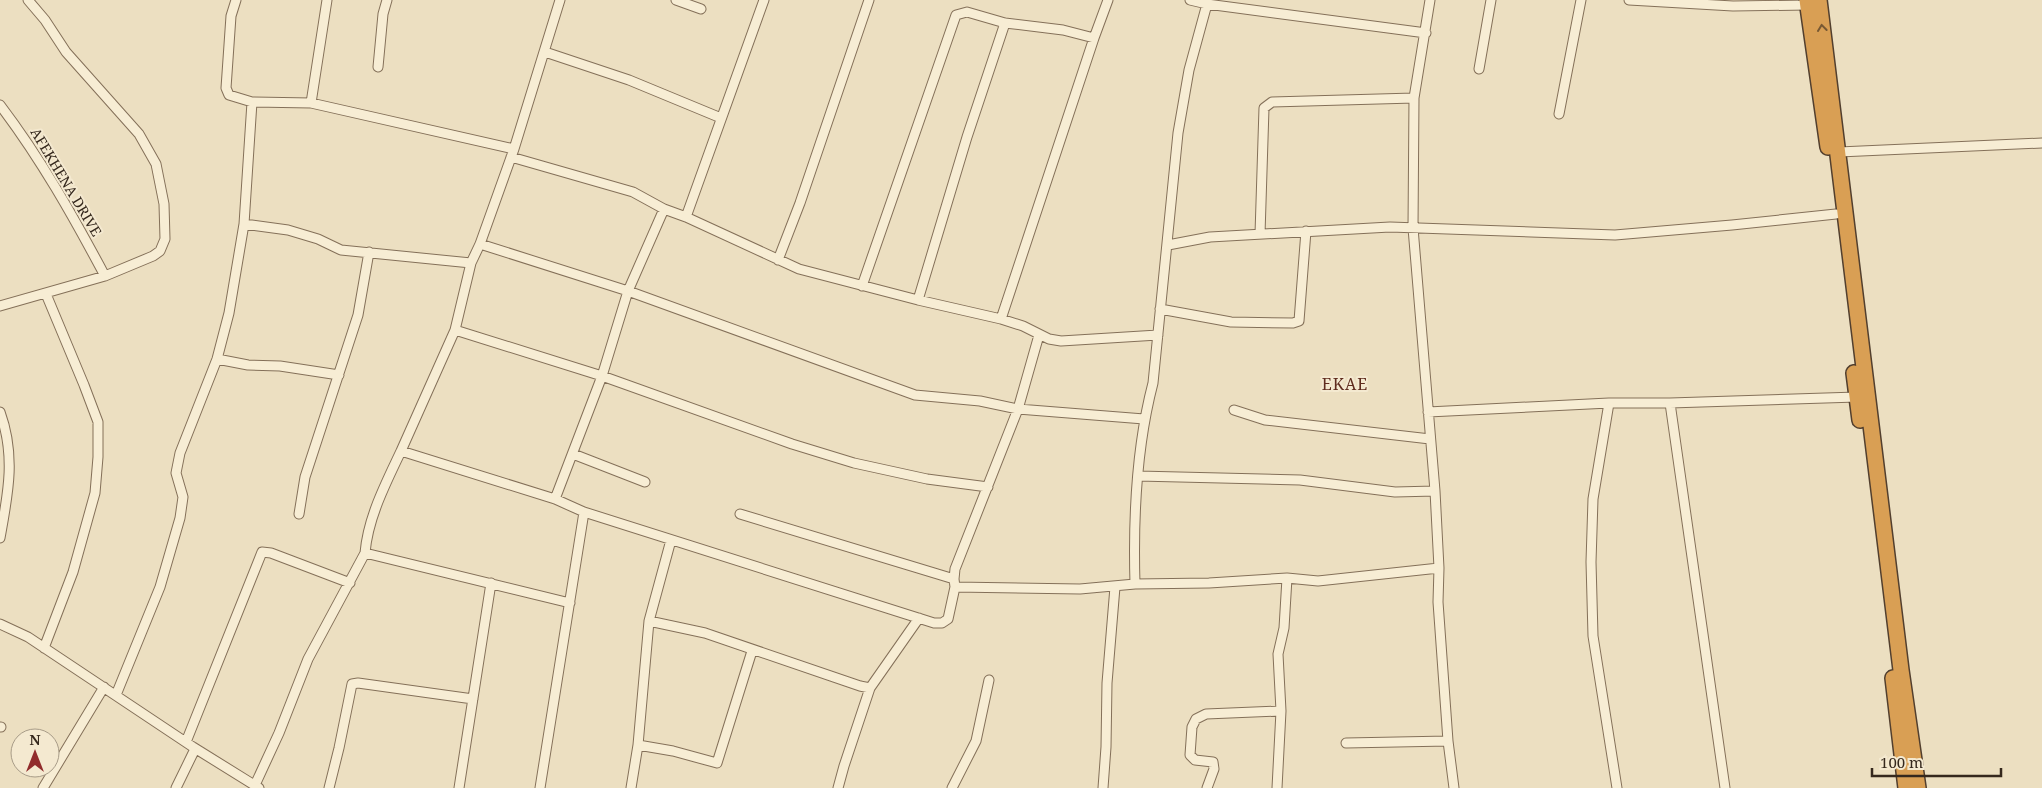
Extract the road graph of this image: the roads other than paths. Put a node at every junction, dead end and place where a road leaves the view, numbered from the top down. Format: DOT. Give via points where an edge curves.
graph roads {
  1 [pos="28,0"];
  2 [pos="236,0"];
  3 [pos="327,0"];
  4 [pos="387,0"];
  5 [pos="560,0"];
  6 [pos="676,0"];
  7 [pos="764,0"];
  8 [pos="869,0"];
  9 [pos="1108,0"];
  10 [pos="1190,0"];
  11 [pos="1430,0"];
  12 [pos="1491,0"];
  13 [pos="1581,0"];
  14 [pos="1629,0"];
  15 [pos="1811,2"];
  16 [pos="1207,4"];
  17 [pos="701,9"];
  18 [pos="1005,23"];
  19 [pos="1426,33"];
  20 [pos="1094,38"];
  21 [pos="545,52"];
  22 [pos="378,66"];
  23 [pos="1480,68"];
  24 [pos="1414,98"];
  25 [pos="252,102"];
  26 [pos="311,103"];
  27 [pos="0,105"];
  28 [pos="1559,114"];
  29 [pos="721,118"];
  30 [pos="2042,143"];
  31 [pos="1838,152"];
  32 [pos="513,153"];
  33 [pos="664,209"];
  34 [pos="1836,214"];
  35 [pos="686,217"];
  36 [pos="244,224"];
  37 [pos="1413,228"];
  38 [pos="1306,231"];
  39 [pos="1260,234"];
  40 [pos="480,244"];
  41 [pos="1168,245"];
  42 [pos="369,252"];
  43 [pos="778,260"];
  44 [pos="471,263"];
  45 [pos="105,276"];
  46 [pos="862,286"];
  47 [pos="628,290"];
  48 [pos="46,294"];
  49 [pos="918,300"];
  50 [pos="0,306"];
  51 [pos="1160,309"];
  52 [pos="1001,319"];
  53 [pos="455,330"];
  54 [pos="1039,335"];
  55 [pos="1158,335"];
  56 [pos="217,358"];
  57 [pos="340,376"];
  58 [pos="602,376"];
  59 [pos="1857,397"];
  60 [pos="1609,403"];
  61 [pos="1670,403"];
  62 [pos="1018,409"];
  63 [pos="1234,410"];
  64 [pos="0,412"];
  65 [pos="1428,412"];
  66 [pos="1144,419"];
  67 [pos="1430,440"];
  68 [pos="401,451"];
  69 [pos="573,454"];
  70 [pos="1138,476"];
  71 [pos="645,482"];
  72 [pos="988,487"];
  73 [pos="1435,491"];
  74 [pos="555,499"];
  75 [pos="584,512"];
  76 [pos="299,514"];
  77 [pos="740,514"];
  78 [pos="0,538"];
  79 [pos="671,540"];
  80 [pos="365,553"];
  81 [pos="1440,568"];
  82 [pos="1287,578"];
  83 [pos="350,583"];
  84 [pos="491,583"];
  85 [pos="954,583"];
  86 [pos="1135,584"];
  87 [pos="1115,587"];
  88 [pos="570,603"];
  89 [pos="919,618"];
  90 [pos="649,621"];
  91 [pos="0,624"];
  92 [pos="44,648"];
  93 [pos="752,651"];
  94 [pos="989,680"];
  95 [pos="104,687"];
  96 [pos="870,688"];
  97 [pos="116,695"];
  98 [pos="473,699"];
  99 [pos="1281,711"];
  100 [pos="1448,741"];
  101 [pos="186,742"];
  102 [pos="1346,743"];
  103 [pos="638,745"];
  104 [pos="195,749"];
  105 [pos="257,786"];
  106 [pos="43,788"];
  107 [pos="176,788"];
  108 [pos="329,788"];
  109 [pos="460,788"];
  110 [pos="540,788"];
  111 [pos="631,788"];
  112 [pos="838,788"];
  113 [pos="952,788"];
  114 [pos="1103,788"];
  115 [pos="1207,788"];
  116 [pos="1278,788"];
  117 [pos="1454,788"];
  118 [pos="1617,788"];
  119 [pos="1725,788"];
  120 [pos="1906,788"];
  121 [pos="1918,788"];
  1 -- 45 [label="street" via="66,52 139,134 156,164 164,204 165,239 160,251"];
  2 -- 25 [label="street" via="231,16 226,88 229,95"];
  3 -- 26 [label="street"];
  4 -- 22 [label="street"];
  5 -- 21 [label="street"];
  6 -- 17 [label="street"];
  7 -- 29 [label="street"];
  8 -- 43 [label="street"];
  9 -- 20 [label="street"];
  10 -- 16 [label="street"];
  11 -- 19 [label="street"];
  12 -- 23 [label="street"];
  13 -- 28 [label="street"];
  14 -- 15 [label="street" via="1733,6"];
  31 -- 15 [label="highway, one-way"];
  15 -- 34 [label="highway"];
  16 -- 19 [label="street"];
  16 -- 41 [label="street" via="1189,70 1178,133"];
  18 -- 20 [label="street" via="1063,30"];
  18 -- 46 [label="street" via="967,12 956,15"];
  18 -- 49 [label="street"];
  19 -- 24 [label="street"];
  20 -- 52 [label="street"];
  21 -- 29 [label="street" via="629,80"];
  21 -- 32 [label="street"];
  24 -- 37 [label="street"];
  24 -- 39 [label="street" via="1268,104 1264,108"];
  25 -- 26 [label="street"];
  25 -- 36 [label="street"];
  26 -- 32 [label="street"];
  27 -- 45 [label="street, AFEKHENA DRIVE" via="71,212"];
  29 -- 35 [label="street"];
  30 -- 31 [label="street"];
  31 -- 121 [label="highway"];
  32 -- 33 [label="street" via="634,192"];
  32 -- 40 [label="street"];
  33 -- 35 [label="street"];
  33 -- 47 [label="street"];
  34 -- 37 [label="street" via="1614,235"];
  34 -- 59 [label="highway"];
  35 -- 43 [label="street"];
  36 -- 42 [label="street" via="288,230 341,250"];
  36 -- 56 [label="street" via="230,313"];
  37 -- 38 [label="street"];
  37 -- 65 [label="street"];
  38 -- 39 [label="street"];
  38 -- 51 [label="street" via="1299,320 1293,323 1231,322"];
  39 -- 41 [label="street" via="1210,237"];
  40 -- 44 [label="street"];
  40 -- 47 [label="street"];
  41 -- 51 [label="street"];
  42 -- 44 [label="street"];
  42 -- 57 [label="street" via="358,315"];
  43 -- 46 [label="street" via="798,269"];
  44 -- 53 [label="street"];
  45 -- 48 [label="street"];
  46 -- 49 [label="street"];
  47 -- 58 [label="street"];
  47 -- 62 [label="street" via="915,395 980,401"];
  48 -- 50 [label="street"];
  48 -- 92 [label="street" via="98,422 98,457 95,493 73,572"];
  49 -- 52 [label="street"];
  51 -- 55 [label="street"];
  52 -- 54 [label="street"];
  53 -- 58 [label="street"];
  53 -- 68 [label="street"];
  54 -- 55 [label="street" via="1061,341"];
  54 -- 62 [label="street"];
  55 -- 66 [label="street" via="1153,383"];
  56 -- 57 [label="street"];
  56 -- 97 [label="street" via="180,453 176,473 183,498 160,588"];
  57 -- 76 [label="street" via="305,477"];
  58 -- 69 [label="street"];
  58 -- 72 [label="street" via="854,463 908,476"];
  59 -- 61 [label="street"];
  59 -- 120 [label="highway"];
  60 -- 61 [label="street"];
  60 -- 65 [label="street"];
  60 -- 118 [label="street" via="1593,499 1591,562 1593,636"];
  61 -- 119 [label="street"];
  62 -- 66 [label="street"];
  62 -- 72 [label="street"];
  63 -- 67 [label="street" via="1265,420"];
  64 -- 78 [label="street" via="9,446 10,483"];
  65 -- 67 [label="street"];
  66 -- 70 [label="street"];
  67 -- 73 [label="street"];
  68 -- 74 [label="street"];
  68 -- 80 [label="street" via="366,536"];
  69 -- 71 [label="street"];
  69 -- 74 [label="street"];
  70 -- 73 [label="street" via="1300,480 1394,492"];
  70 -- 86 [label="street"];
  72 -- 85 [label="street" via="955,569"];
  73 -- 81 [label="street"];
  74 -- 75 [label="street"];
  75 -- 79 [label="street"];
  75 -- 88 [label="street"];
  77 -- 85 [label="street"];
  79 -- 89 [label="street"];
  79 -- 90 [label="street"];
  80 -- 83 [label="street"];
  80 -- 84 [label="street"];
  81 -- 82 [label="street" via="1318,580"];
  81 -- 100 [label="street" via="1438,602"];
  82 -- 86 [label="street"];
  82 -- 99 [label="street" via="1284,628 1278,654"];
  83 -- 101 [label="street" via="262,552"];
  83 -- 105 [label="street" via="308,659"];
  84 -- 88 [label="street"];
  84 -- 98 [label="street"];
  85 -- 87 [label="street" via="1080,589"];
  85 -- 89 [label="street" via="948,619 942,624"];
  86 -- 87 [label="street"];
  87 -- 114 [label="street"];
  88 -- 110 [label="street"];
  89 -- 96 [label="street"];
  90 -- 93 [label="street" via="705,633"];
  90 -- 103 [label="street"];
  91 -- 92 [label="street"];
  92 -- 95 [label="street"];
  93 -- 96 [label="street"];
  93 -- 103 [label="street" via="717,763"];
  94 -- 113 [label="street" via="976,741"];
  95 -- 97 [label="street"];
  95 -- 106 [label="street"];
  96 -- 112 [label="street"];
  97 -- 101 [label="street"];
  98 -- 108 [label="street" via="352,684"];
  98 -- 109 [label="street"];
  99 -- 115 [label="street" via="1206,714 1196,719 1192,727 1190,755 1195,760 1213,762 1214,769"];
  99 -- 116 [label="street"];
  100 -- 102 [label="street"];
  100 -- 117 [label="street"];
  101 -- 104 [label="street"];
  103 -- 111 [label="street"];
  104 -- 105 [label="street"];
  104 -- 107 [label="street"];
}
